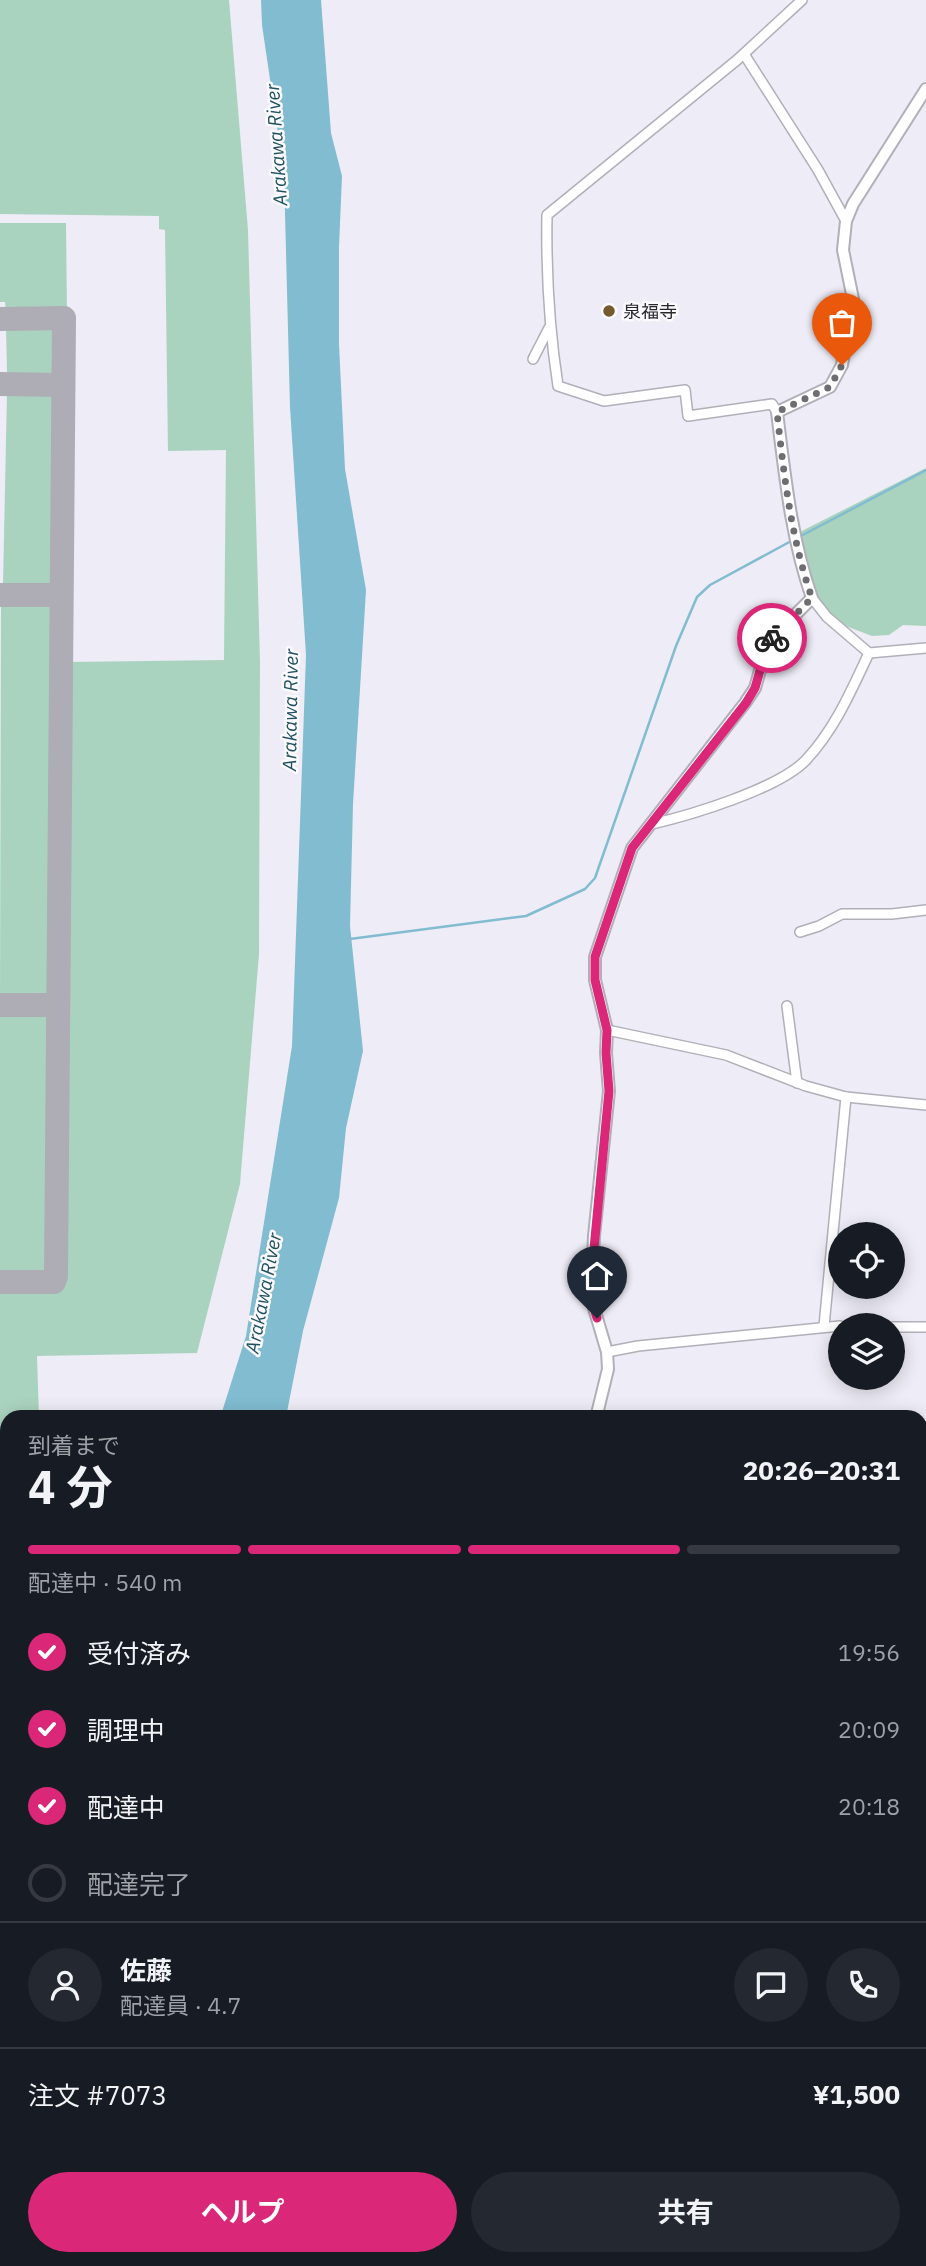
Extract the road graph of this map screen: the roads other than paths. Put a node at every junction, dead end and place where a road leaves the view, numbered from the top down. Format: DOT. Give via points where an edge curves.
graph roads {
  1 [pos="802,0"];
  2 [pos="744,54"];
  3 [pos="926,89"];
  4 [pos="846,220"];
  5 [pos="549,328"];
  6 [pos="533,359"];
  7 [pos="777,412"];
  8 [pos="812,598"];
  9 [pos="926,648"];
  10 [pos="869,653"];
  11 [pos="652,824"];
  12 [pos="926,910"];
  13 [pos="800,932"];
  14 [pos="788,1006"];
  15 [pos="607,1030"];
  16 [pos="797,1083"];
  17 [pos="845,1097"];
  18 [pos="926,1105"];
  19 [pos="824,1326"];
  20 [pos="828,1326"];
  21 [pos="905,1327"];
  22 [pos="926,1327"];
  23 [pos="607,1352"];
  24 [pos="598,1410"];
  1 -- 2 [label="street"];
  2 -- 4 [label="street"];
  2 -- 5 [label="street" via="547,215"];
  3 -- 4 [label="street"];
  4 -- 7 [label="street" via="843,250 853,299 842,365 830,387"];
  5 -- 6 [label="street"];
  5 -- 7 [label="street" via="558,386 581,395 604,401 685,390 688,416 772,404"];
  7 -- 8 [label="street" via="789,510"];
  8 -- 10 [label="street"];
  8 -- 11 [label="street" via="768,642 755,688"];
  9 -- 10 [label="street"];
  10 -- 11 [label="street" via="841,713 806,760 786,777"];
  11 -- 15 [label="street" via="632,848 595,957 595,980"];
  12 -- 13 [label="street" via="842,914"];
  14 -- 16 [label="street"];
  15 -- 16 [label="street" via="726,1055"];
  15 -- 23 [label="street" via="609,1091 591,1298"];
  16 -- 17 [label="street"];
  17 -- 18 [label="street"];
  17 -- 19 [label="street"];
  19 -- 20 [label="street"];
  19 -- 23 [label="street"];
  21 -- 22 [label="street"];
  23 -- 24 [label="street"];
}
